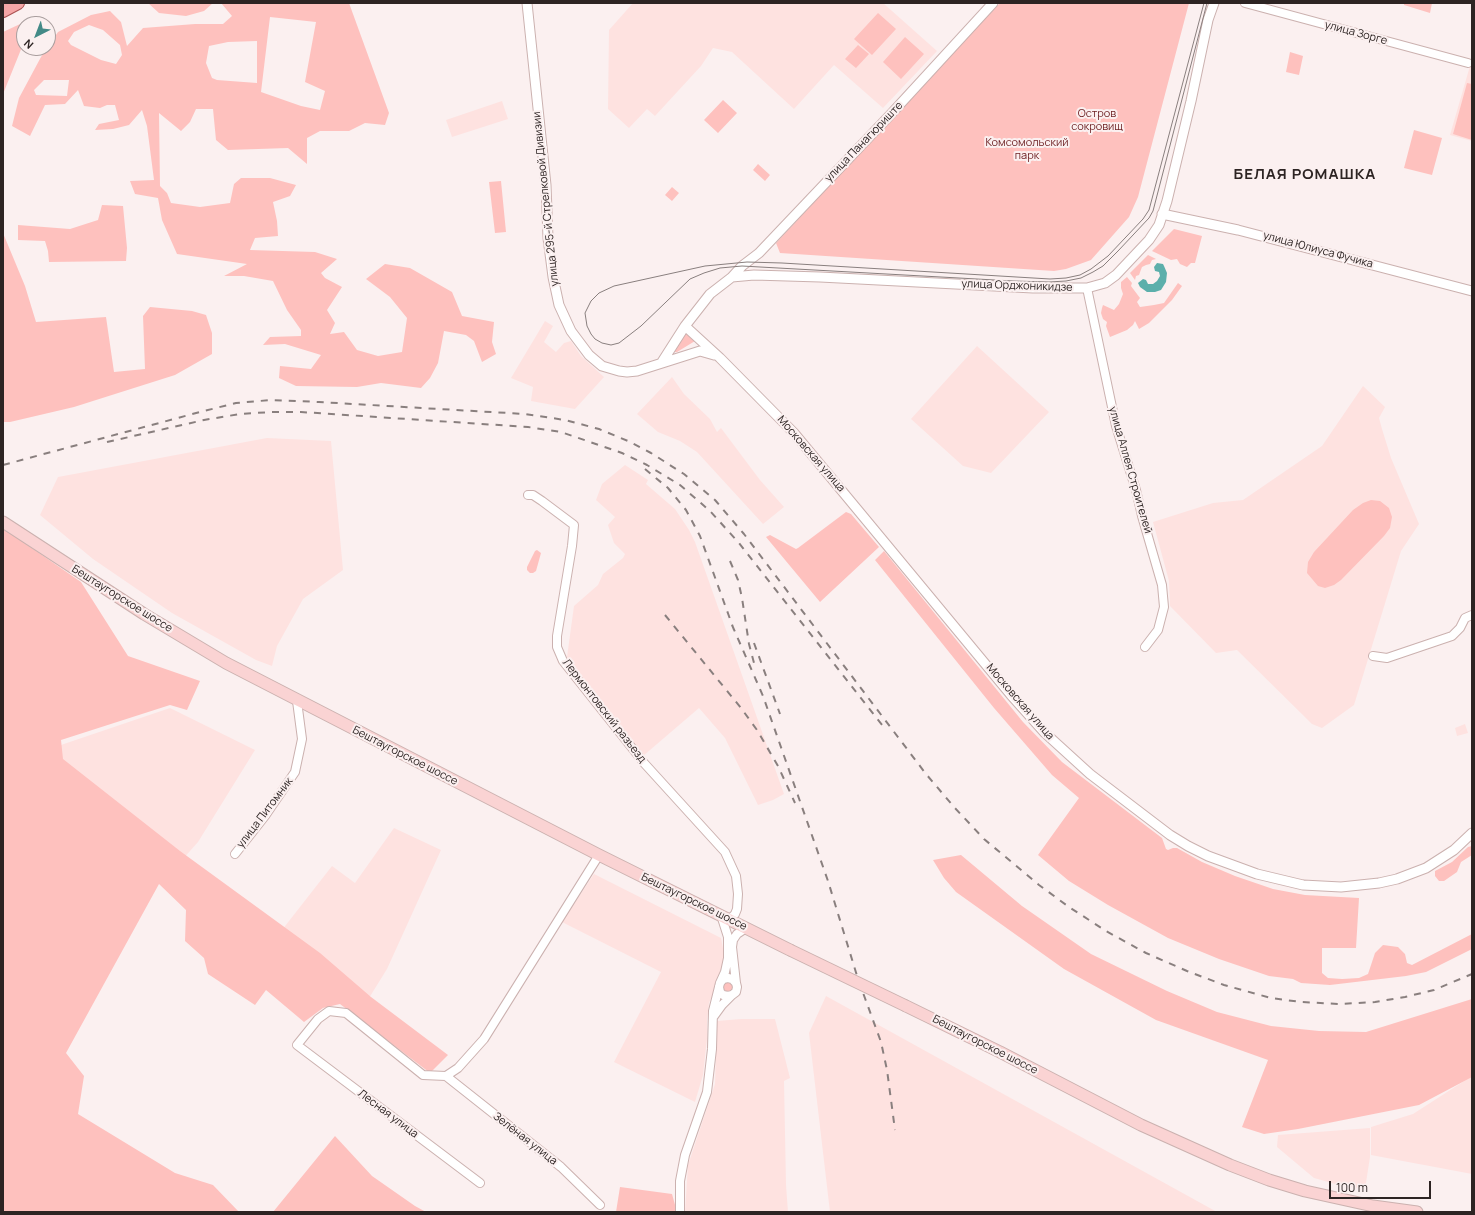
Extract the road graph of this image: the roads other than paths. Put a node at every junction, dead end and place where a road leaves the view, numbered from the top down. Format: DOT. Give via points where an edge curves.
graph roads {
  1 [pos="18,3"];
  2 [pos="527,3"];
  3 [pos="993,3"];
  4 [pos="1214,3"];
  5 [pos="1245,3"];
  6 [pos="3,11"];
  7 [pos="1468,63"];
  8 [pos="1162,214"];
  9 [pos="732,277"];
  10 [pos="1087,288"];
  11 [pos="1472,291"];
  12 [pos="686,326"];
  13 [pos="720,358"];
  14 [pos="662,362"];
  15 [pos="528,495"];
  16 [pos="3,522"];
  17 [pos="1472,616"];
  18 [pos="1145,647"];
  19 [pos="1373,656"];
  20 [pos="297,701"];
  21 [pos="1472,833"];
  22 [pos="235,854"];
  23 [pos="599,855"];
  24 [pos="725,918"];
  25 [pos="746,928"];
  26 [pos="736,983"];
  27 [pos="719,985"];
  28 [pos="732,995"];
  29 [pos="713,1021"];
  30 [pos="446,1076"];
  31 [pos="480,1184"];
  32 [pos="600,1205"];
  33 [pos="680,1212"];
  34 [pos="1417,1212"];
  1 -- 6 [label="main road"];
  2 -- 14 [label="street, улица 295-й Стрелковой Дивизии" via="546,185 548,238 559,305 571,331 589,355 602,366 627,372"];
  3 -- 9 [label="street, улица Панагюриште" via="759,253"];
  4 -- 8 [label="street, улица Орджоникидзе"];
  5 -- 7 [label="street, улица Зорге"];
  8 -- 10 [label="street, улица Орджоникидзе" via="1159,225 1149,240 1116,275"];
  8 -- 11 [label="street, улица Юлиуса Фучика" via="1238,230"];
  9 -- 10 [label="street, улица Орджоникидзе" via="754,275 1033,288"];
  9 -- 12 [label="street" via="710,294"];
  10 -- 18 [label="street, улица Аллея Строителей" via="1116,426 1162,585 1164,607 1158,630"];
  12 -- 13 [label="street, Московская улица"];
  12 -- 14 [label="street"];
  13 -- 14 [label="street, Московская улица" via="700,351"];
  13 -- 21 [label="street, Московская улица" via="794,433 1045,733 1090,774 1170,835 1208,856 1257,874 1304,885 1341,887 1397,879 1426,868 1454,850"];
  15 -- 24 [label="street, Лермонтовский разъезд" via="533,495 574,525 557,636 557,648 563,661 644,763 725,852 736,876 738,894 735,914"];
  16 -- 20 [label="main road, Бештаугорское шоссе" via="144,614 226,663"];
  17 -- 19 [label="street" via="1465,618 1452,636 1387,658"];
  20 -- 22 [label="street, улица Питомник" via="302,739 296,772"];
  20 -- 23 [label="main road, Бештаугорское шоссе"];
  23 -- 24 [label="main road, Бештаугорское шоссе"];
  23 -- 30 [label="street" via="484,1039 458,1068"];
  24 -- 25 [label="main road, Бештаугорское шоссе"];
  24 -- 27 [label="street" via="728,958"];
  25 -- 26 [label="street" via="733,940"];
  25 -- 34 [label="main road, Бештаугорское шоссе, bridge" via="1141,1124 1230,1165 1305,1191 1373,1206"];
  26 -- 27 [label="street" via="728,978 723,979"];
  26 -- 28 [label="street" via="736,992"];
  27 -- 28 [label="street" via="723,995"];
  27 -- 29 [label="street"];
  28 -- 29 [label="street" via="716,1012"];
  29 -- 33 [label="street" via="707,1092 685,1156 680,1181"];
  30 -- 31 [label="street, Лесная улица" via="423,1075 346,1013 329,1011 318,1019 297,1045"];
  30 -- 32 [label="street, Зелёная улица" via="561,1167"];
}
